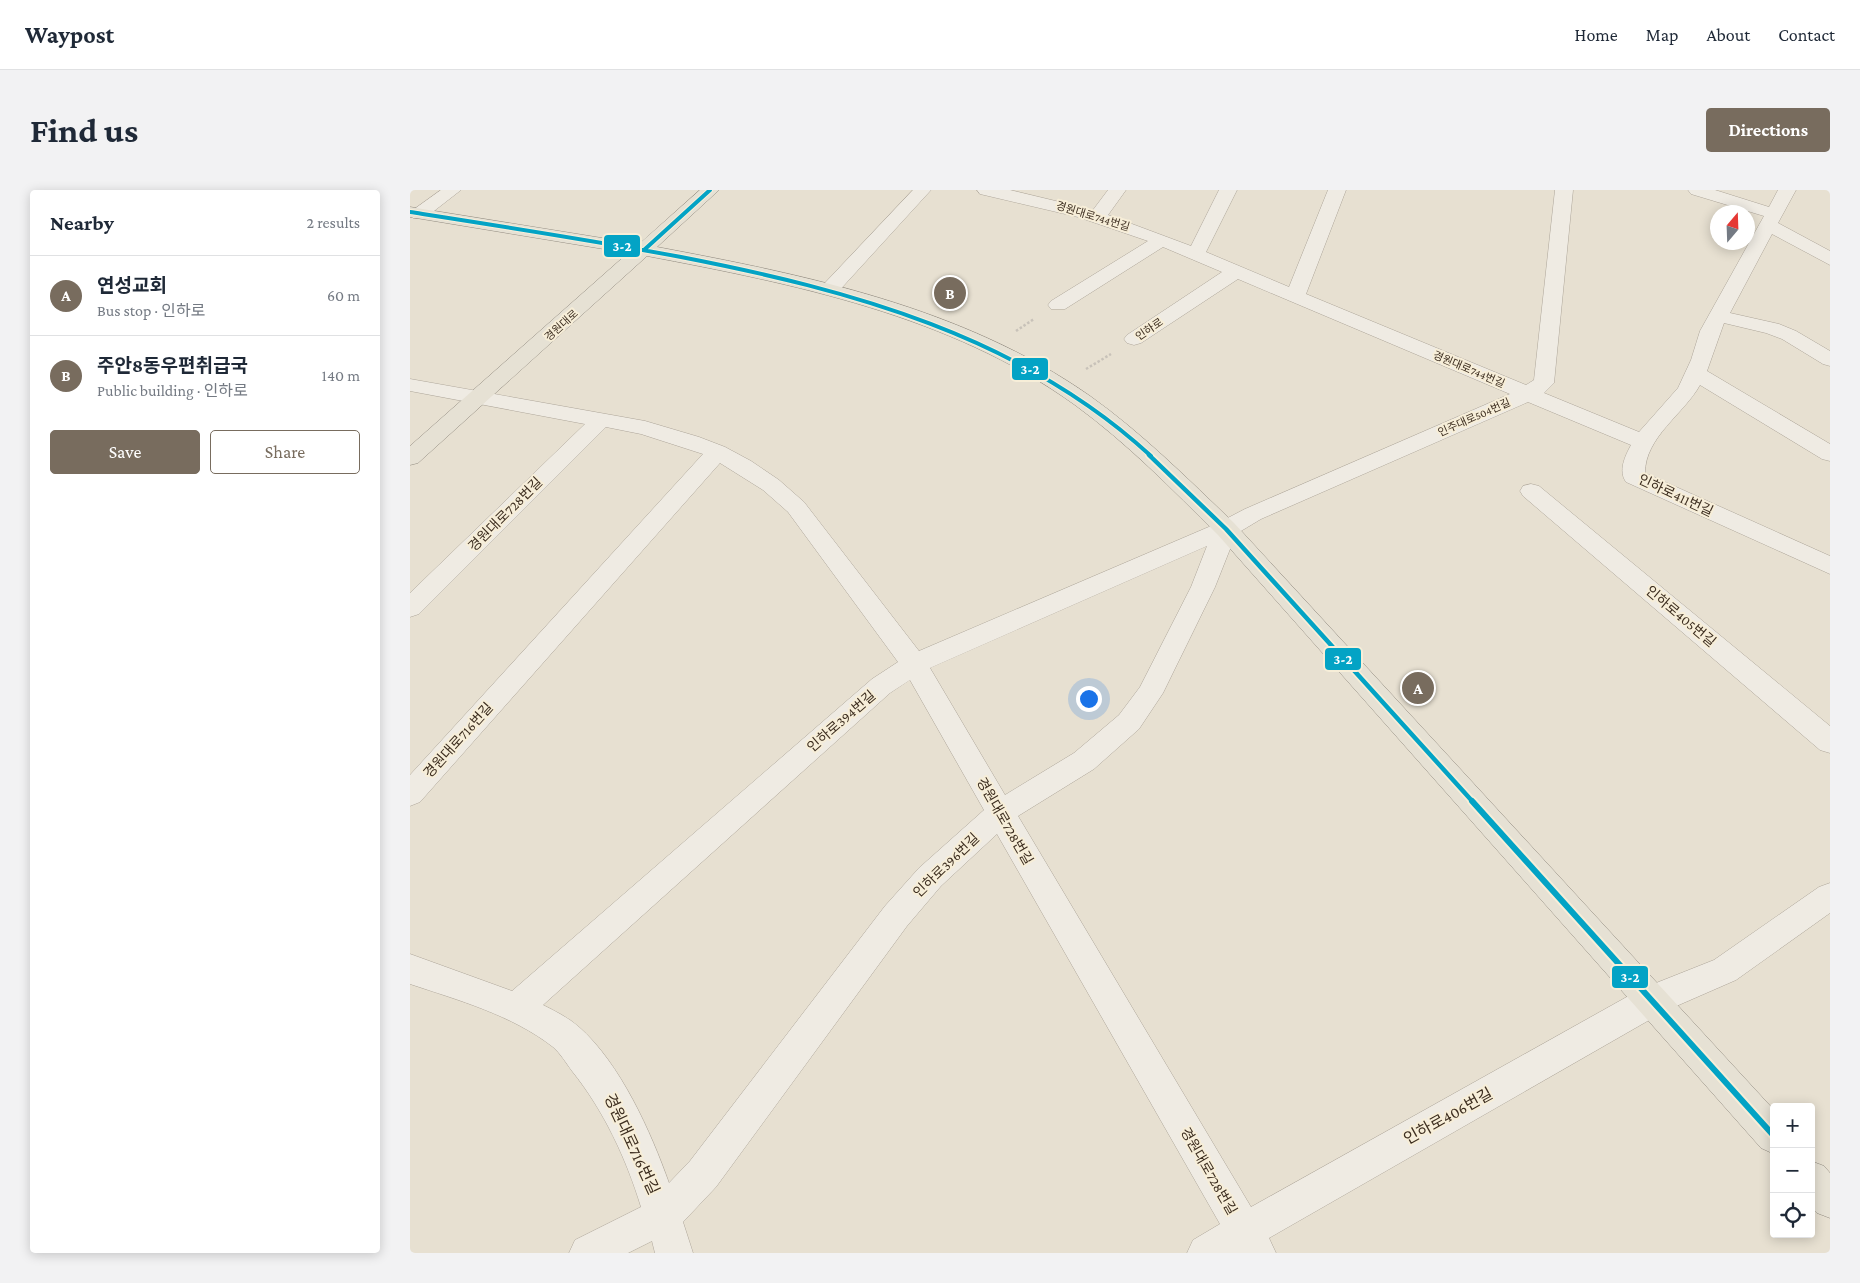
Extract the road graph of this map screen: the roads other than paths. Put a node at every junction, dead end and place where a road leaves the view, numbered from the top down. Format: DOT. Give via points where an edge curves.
graph roads {
  1 [pos="452,190"];
  2 [pos="710,190"];
  3 [pos="922,190"];
  4 [pos="986,190"];
  5 [pos="1117,190"];
  6 [pos="1228,190"];
  7 [pos="1337,190"];
  8 [pos="1564,190"];
  9 [pos="1697,190"];
  10 [pos="1787,190"];
  11 [pos="414,213"];
  12 [pos="1098,216"];
  13 [pos="1772,219"];
  14 [pos="1162,240"];
  15 [pos="644,250"];
  16 [pos="1196,254"];
  17 [pos="1830,259"];
  18 [pos="1236,271"];
  19 [pos="830,289"];
  20 [pos="1295,296"];
  21 [pos="1058,305"];
  22 [pos="1719,316"];
  23 [pos="1134,339"];
  24 [pos="1830,360"];
  25 [pos="1696,373"];
  26 [pos="410,385"];
  27 [pos="1528,394"];
  28 [pos="480,398"];
  29 [pos="601,420"];
  30 [pos="1643,442"];
  31 [pos="717,452"];
  32 [pos="1830,454"];
  33 [pos="410,458"];
  34 [pos="1531,491"];
  35 [pos="1226,529"];
  36 [pos="1830,566"];
  37 [pos="410,608"];
  38 [pos="914,664"];
  39 [pos="1830,742"];
  40 [pos="410,794"];
  41 [pos="1000,813"];
  42 [pos="1830,896"];
  43 [pos="410,970"];
  44 [pos="1653,1000"];
  45 [pos="517,1007"];
  46 [pos="1770,1132"];
  47 [pos="1815,1183"];
  48 [pos="1830,1200"];
  49 [pos="664,1215"];
  50 [pos="1250,1242"];
  51 [pos="588,1253"];
  52 [pos="674,1253"];
  53 [pos="1206,1253"];
  1 -- 11 [label="lane"];
  2 -- 15 [label="main road, 경원대로"];
  3 -- 19 [label="lane"];
  4 -- 12 [label="lane, 경원대로744번길"];
  5 -- 12 [label="lane"];
  6 -- 16 [label="lane"];
  7 -- 20 [label="lane"];
  8 -- 27 [label="lane, 인주대로504번길" via="1544,383"];
  9 -- 13 [label="lane"];
  10 -- 13 [label="lane, 인하로411번길"];
  11 -- 15 [label="main road"];
  12 -- 14 [label="lane, 경원대로744번길"];
  13 -- 17 [label="lane"];
  13 -- 22 [label="lane, 인하로411번길"];
  14 -- 16 [label="lane, 경원대로744번길"];
  14 -- 21 [label="lane"];
  15 -- 19 [label="main road"];
  15 -- 28 [label="main road, 경원대로"];
  16 -- 18 [label="lane, 경원대로744번길"];
  18 -- 20 [label="lane, 경원대로744번길"];
  18 -- 23 [label="lane, 인하로"];
  19 -- 35 [label="main road" via="891,307 989,347 1060,386 1166,470"];
  20 -- 27 [label="lane, 경원대로744번길"];
  22 -- 24 [label="lane" via="1772,328"];
  22 -- 25 [label="lane, 인하로411번길" via="1710,330 1705,355"];
  25 -- 30 [label="lane, 인하로411번길" via="1688,389"];
  25 -- 32 [label="lane"];
  26 -- 28 [label="lane, 경원대로728번길"];
  27 -- 30 [label="lane, 경원대로744번길"];
  27 -- 35 [label="lane, 인주대로504번길" via="1253,514"];
  28 -- 29 [label="lane, 경원대로728번길"];
  28 -- 33 [label="main road, 경원대로"];
  29 -- 31 [label="lane, 경원대로728번길" via="645,428"];
  29 -- 37 [label="lane, 경원대로728번길"];
  30 -- 36 [label="lane, 인하로411번길" via="1632,469 1634,477"];
  31 -- 38 [label="lane, 경원대로728번길" via="771,485 796,507"];
  31 -- 40 [label="lane, 경원대로716번길"];
  34 -- 39 [label="lane, 인하로405번길"];
  35 -- 38 [label="lane, 인하로394번길"];
  35 -- 41 [label="lane, 인하로396번길" via="1203,587 1150,693 1129,722 1084,761"];
  35 -- 44 [label="main road"];
  38 -- 41 [label="lane, 경원대로728번길"];
  38 -- 45 [label="lane, 인하로394번길" via="882,686"];
  41 -- 49 [label="lane, 인하로396번길" via="930,877 902,910 703,1174"];
  41 -- 50 [label="lane, 경원대로728번길"];
  42 -- 44 [label="lane" via="1725,970"];
  43 -- 45 [label="lane, 경원대로716번길"];
  44 -- 46 [label="main road"];
  44 -- 50 [label="lane, 인하로406번길"];
  45 -- 49 [label="lane, 경원대로716번길" via="565,1036 598,1074 626,1124"];
  47 -- 48 [label="main road"];
  49 -- 51 [label="lane, 인하로396번길"];
  49 -- 52 [label="lane, 경원대로716번길"];
  50 -- 53 [label="lane, 인하로406번길"];
}
